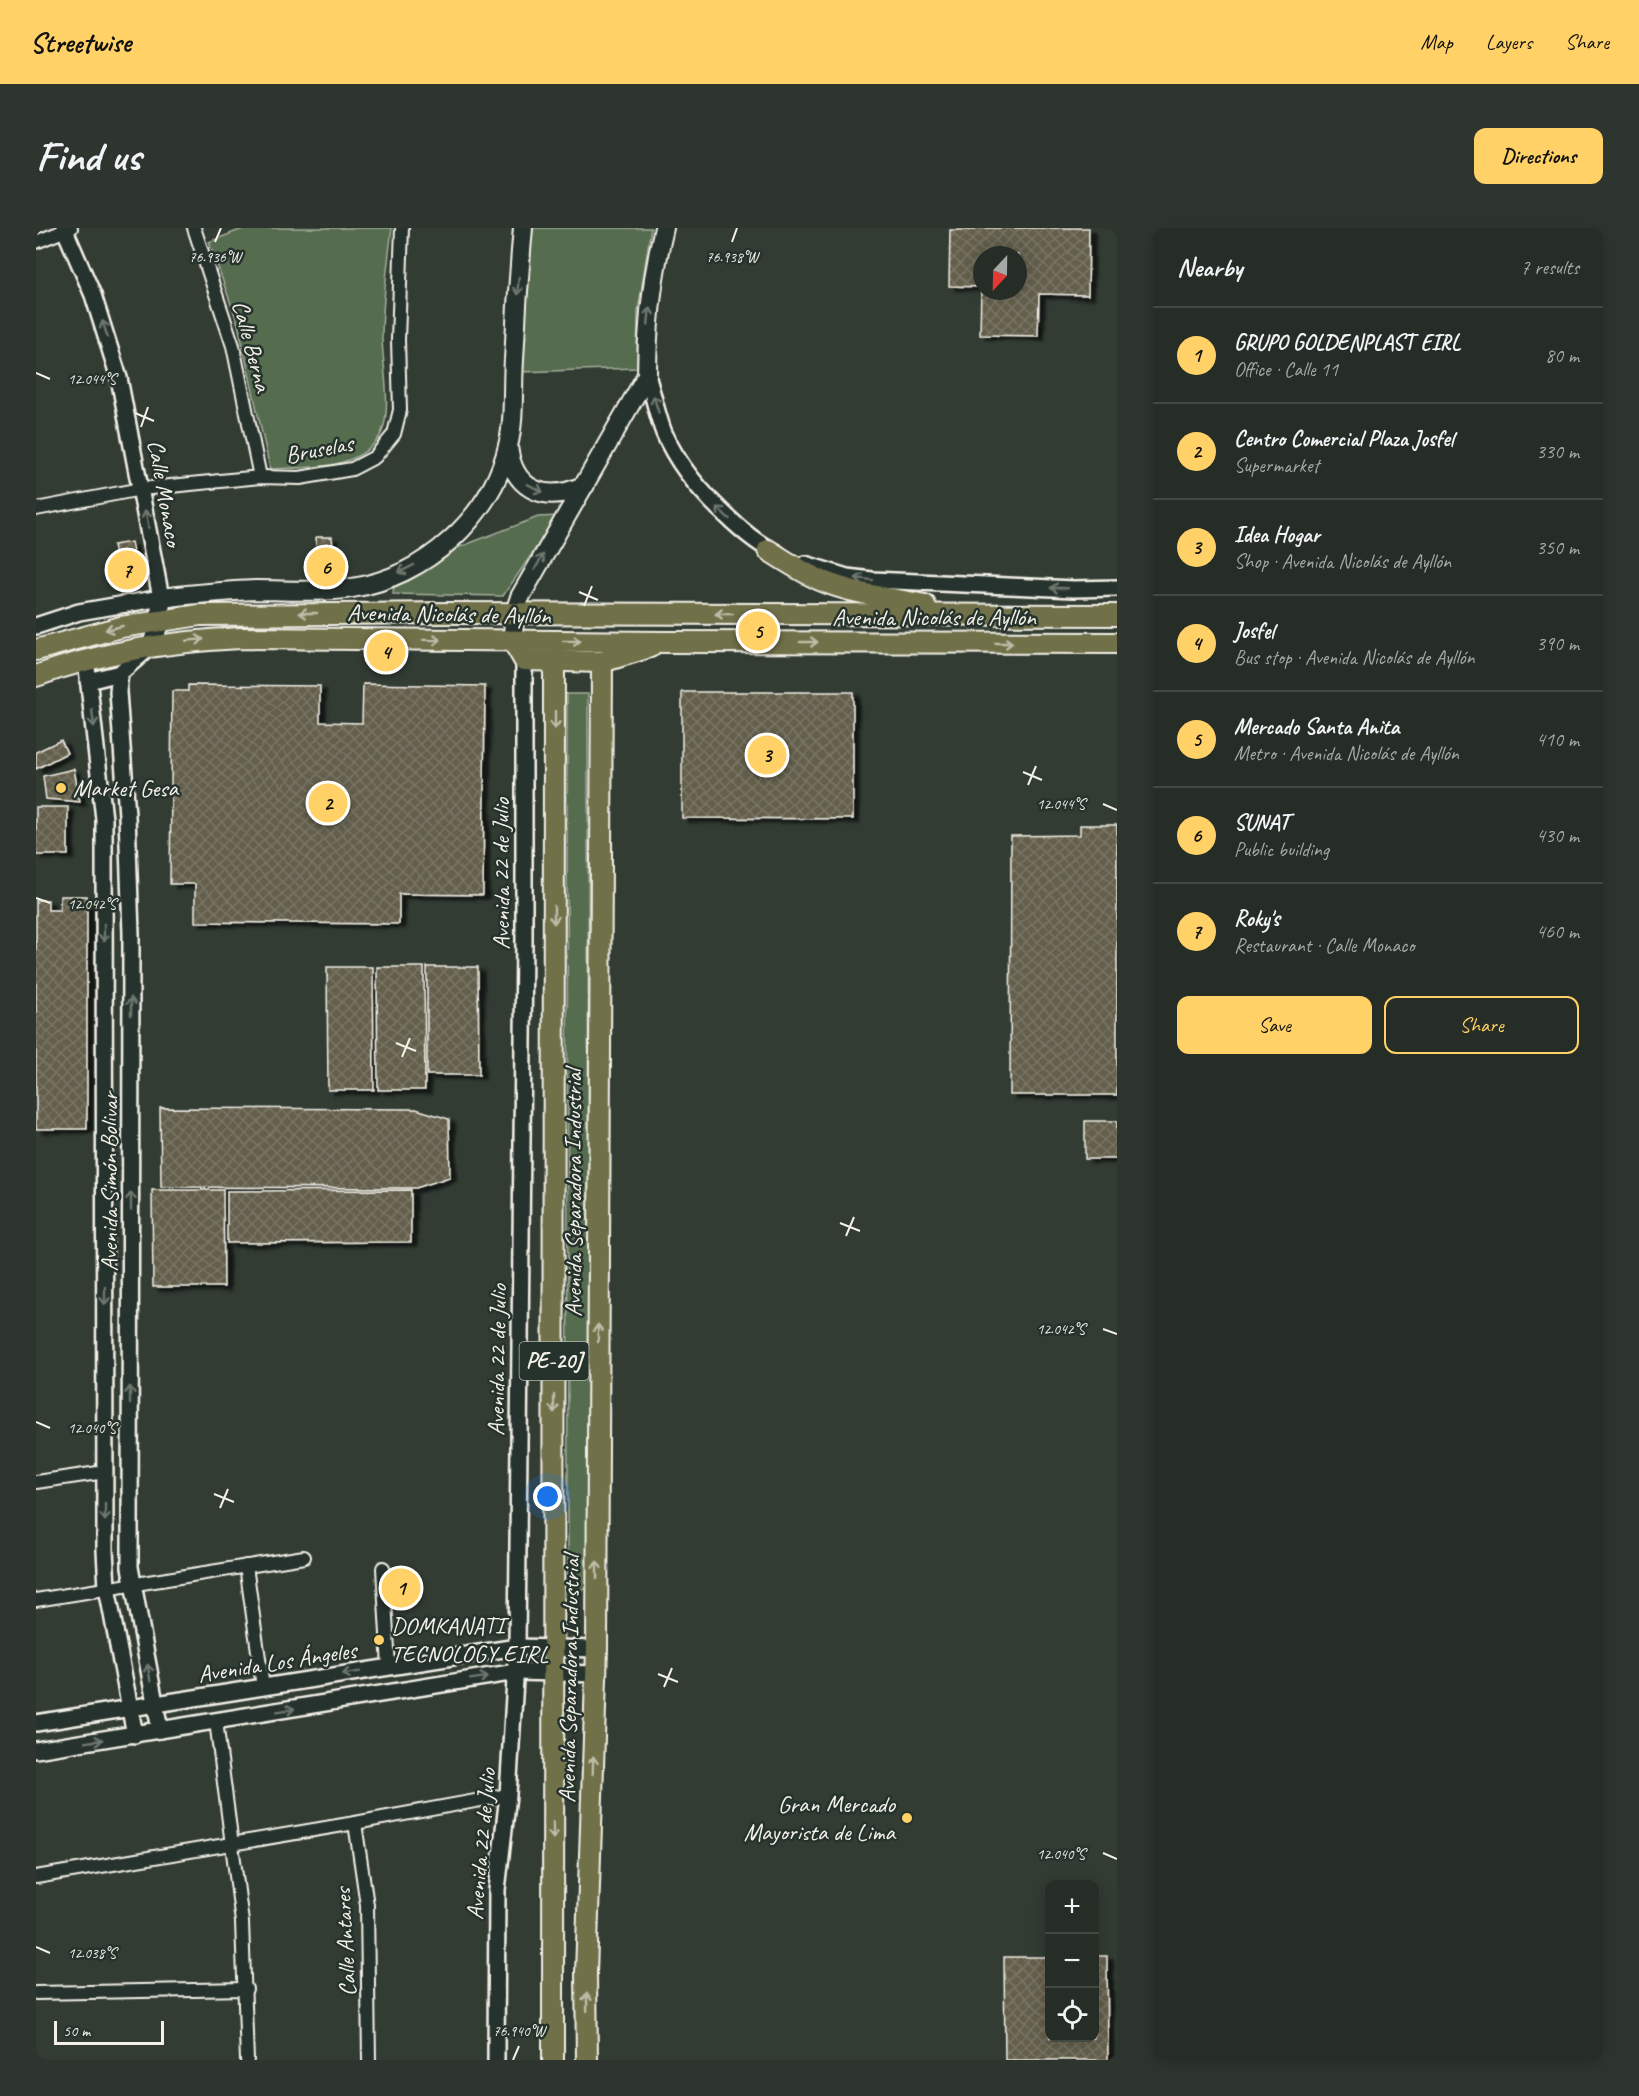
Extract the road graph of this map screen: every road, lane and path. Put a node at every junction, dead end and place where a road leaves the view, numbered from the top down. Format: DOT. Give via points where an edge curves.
graph roads {
  1 [pos="194,228"];
  2 [pos="402,228"];
  3 [pos="523,228"];
  4 [pos="664,228"];
  5 [pos="67,229"];
  6 [pos="36,242"];
  7 [pos="647,375"];
  8 [pos="508,446"];
  9 [pos="260,477"];
  10 [pos="585,485"];
  11 [pos="141,489"];
  12 [pos="36,509"];
  13 [pos="768,550"];
  14 [pos="1117,588"];
  15 [pos="161,598"];
  16 [pos="972,614"];
  17 [pos="514,615"];
  18 [pos="1117,615"];
  19 [pos="160,620"];
  20 [pos="36,626"];
  21 [pos="513,641"];
  22 [pos="665,642"];
  23 [pos="1117,643"];
  24 [pos="152,645"];
  25 [pos="36,650"];
  26 [pos="86,659"];
  27 [pos="524,660"];
  28 [pos="554,661"];
  29 [pos="602,662"];
  30 [pos="120,673"];
  31 [pos="36,676"];
  32 [pos="88,681"];
  33 [pos="105,1472"];
  34 [pos="36,1482"];
  35 [pos="304,1557"];
  36 [pos="246,1566"];
  37 [pos="382,1568"];
  38 [pos="133,1585"];
  39 [pos="107,1588"];
  40 [pos="36,1600"];
  41 [pos="517,1647"];
  42 [pos="554,1648"];
  43 [pos="597,1649"];
  44 [pos="389,1667"];
  45 [pos="516,1672"];
  46 [pos="554,1673"];
  47 [pos="597,1674"];
  48 [pos="263,1687"];
  49 [pos="154,1704"];
  50 [pos="130,1709"];
  51 [pos="216,1721"];
  52 [pos="36,1723"];
  53 [pos="160,1730"];
  54 [pos="135,1735"];
  55 [pos="36,1750"];
  56 [pos="508,1795"];
  57 [pos="355,1823"];
  58 [pos="234,1843"];
  59 [pos="36,1877"];
  60 [pos="246,1989"];
  61 [pos="36,1993"];
  62 [pos="247,2060"];
  63 [pos="369,2060"];
  64 [pos="496,2060"];
  65 [pos="553,2060"];
  66 [pos="587,2060"];
  1 -- 9 [label="street, Calle Berna" via="232,346"];
  2 -- 9 [label="street, Bruselas" via="400,410 394,434 375,458 352,469 300,478"];
  3 -- 8 [label="main road, one-way"];
  7 -- 4 [label="main road, one-way" via="654,271"];
  5 -- 6 [label="street"];
  11 -- 5 [label="street, Calle Monaco, one-way" via="111,350"];
  7 -- 10 [label="main road"];
  13 -- 7 [label="street, Avenida Nicolás de Ayllón, one-way" via="709,500 685,471 664,432"];
  8 -- 10 [label="main road, one-way" via="510,462 519,478 533,489 550,495 568,493"];
  8 -- 15 [label="main road, Avenida Nicolás de Ayllón, one-way" via="485,498 454,537 415,565 383,580 324,591 232,591"];
  9 -- 11 [label="street, Bruselas"];
  17 -- 10 [label="main road, one-way" via="519,597"];
  11 -- 12 [label="street, Bruselas"];
  15 -- 11 [label="street, Calle Monaco, one-way"];
  14 -- 13 [label="street, Avenida Nicolás de Ayllón, one-way" via="872,580 823,571"];
  13 -- 16 [label="main road" via="821,580 853,591"];
  15 -- 19 [label="main road"];
  15 -- 20 [label="street, Avenida Nicolás de Ayllón" via="79,612"];
  16 -- 17 [label="main road, Avenida Nicolás de Ayllón, one-way"];
  16 -- 18 [label="main road, Avenida Nicolás de Ayllón"];
  17 -- 19 [label="main road, Avenida Nicolás de Ayllón, one-way" via="264,613"];
  17 -- 21 [label="main road"];
  19 -- 24 [label="main road"];
  19 -- 25 [label="main road, Avenida Nicolás de Ayllón, one-way" via="85,635"];
  21 -- 22 [label="main road, Avenida Nicolás de Ayllón, one-way"];
  24 -- 21 [label="main road, Avenida Nicolás de Ayllón, one-way" via="241,638"];
  21 -- 27 [label="main road"];
  22 -- 23 [label="main road, Avenida Nicolás de Ayllón, one-way"];
  22 -- 29 [label="main road"];
  24 -- 26 [label="main road, Avenida Nicolás de Ayllón"];
  24 -- 30 [label="street"];
  26 -- 31 [label="main road, Avenida Nicolás de Ayllón"];
  26 -- 32 [label="street, Avenida Simón Bolivar"];
  27 -- 28 [label="main road"];
  27 -- 41 [label="street, Avenida 22 de Julio"];
  28 -- 29 [label="main road"];
  28 -- 42 [label="main road, Avenida Separadora Industrial / PE-20J, one-way"];
  43 -- 29 [label="main road, Avenida Separadora Industrial / PE-20J, one-way"];
  30 -- 32 [label="street"];
  38 -- 30 [label="street, Avenida Simón Bolivar, one-way" via="131,934"];
  32 -- 33 [label="street, Avenida Simón Bolivar, one-way" via="104,819"];
  33 -- 34 [label="street"];
  33 -- 39 [label="street, Avenida Simón Bolivar, one-way"];
  35 -- 36 [label="street"];
  36 -- 38 [label="street"];
  36 -- 48 [label="street"];
  37 -- 44 [label="street"];
  38 -- 39 [label="street"];
  49 -- 38 [label="street, Avenida Simón Bolivar, one-way"];
  39 -- 40 [label="street"];
  39 -- 50 [label="street, Avenida Simón Bolivar"];
  41 -- 42 [label="street, Avenida Los Ángeles"];
  41 -- 44 [label="street, Avenida Los Ángeles"];
  41 -- 45 [label="street, Avenida 22 de Julio"];
  42 -- 43 [label="street, Avenida Los Ángeles"];
  42 -- 46 [label="main road, Avenida Separadora Industrial / PE-20J"];
  43 -- 47 [label="main road, Avenida Separadora Industrial / PE-20J"];
  44 -- 48 [label="street, Avenida Los Ángeles, one-way"];
  45 -- 46 [label="street, Avenida Los Ángeles"];
  51 -- 45 [label="street, Avenida Los Ángeles, one-way"];
  45 -- 56 [label="street, Avenida 22 de Julio"];
  46 -- 47 [label="street, Avenida Los Ángeles"];
  46 -- 65 [label="main road, Avenida Separadora Industrial / PE-20J, one-way"];
  66 -- 47 [label="main road, Avenida Separadora Industrial / PE-20J, one-way" via="586,1973"];
  48 -- 49 [label="street, Avenida Los Ángeles"];
  49 -- 50 [label="street, Avenida Los Ángeles"];
  49 -- 53 [label="street, Avenida Simón Bolivar"];
  50 -- 52 [label="street, Avenida Los Ángeles"];
  50 -- 54 [label="street, Avenida Simón Bolivar"];
  51 -- 53 [label="street, Avenida Los Ángeles"];
  51 -- 58 [label="street"];
  53 -- 54 [label="street, Avenida Los Ángeles"];
  55 -- 54 [label="street, Avenida Los Ángeles, one-way"];
  56 -- 57 [label="street"];
  56 -- 64 [label="street, Avenida 22 de Julio" via="497,1890"];
  57 -- 58 [label="street"];
  57 -- 63 [label="street, Calle Antares" via="367,1905"];
  58 -- 59 [label="street"];
  58 -- 60 [label="street"];
  60 -- 61 [label="street"];
  60 -- 62 [label="street"];
}
